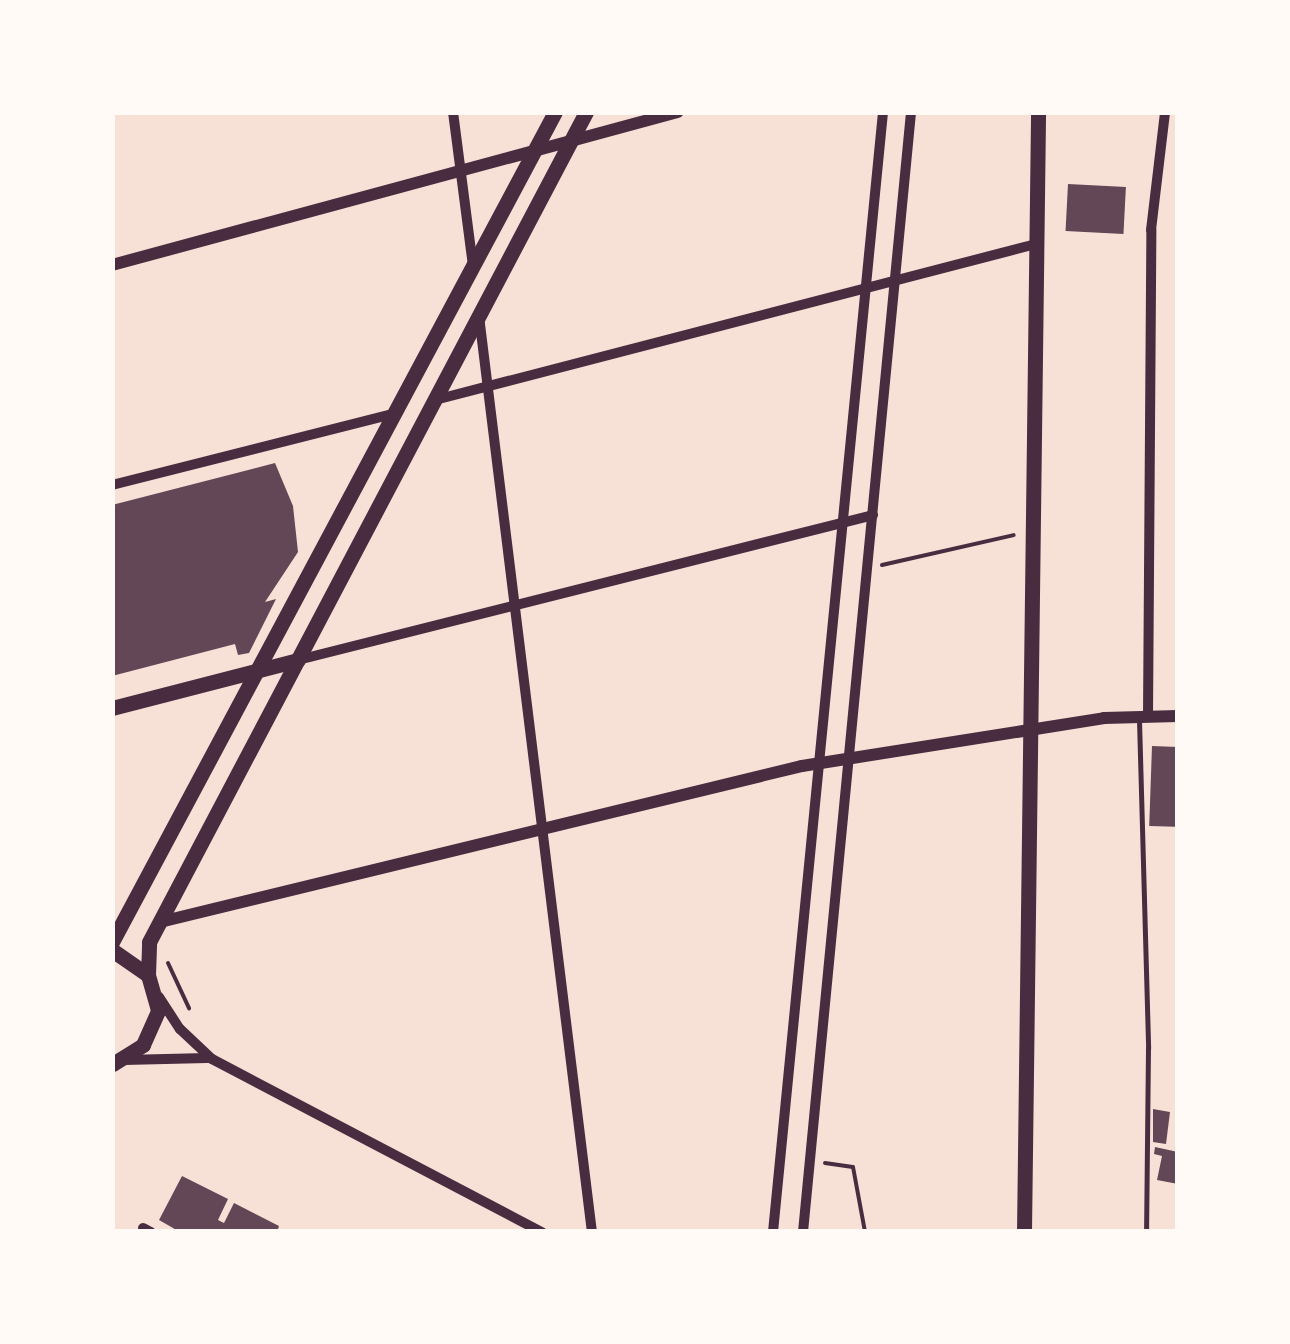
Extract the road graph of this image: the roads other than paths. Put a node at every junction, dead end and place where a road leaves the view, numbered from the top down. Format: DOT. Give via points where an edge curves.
graph roads {
  1 [pos="453,112"];
  2 [pos="555,112"];
  3 [pos="586,112"];
  4 [pos="678,112"];
  5 [pos="882,112"];
  6 [pos="912,112"];
  7 [pos="1038,112"];
  8 [pos="1165,112"];
  9 [pos="572,139"];
  10 [pos="534,152"];
  11 [pos="460,172"];
  12 [pos="1036,244"];
  13 [pos="112,265"];
  14 [pos="474,268"];
  15 [pos="895,281"];
  16 [pos="864,289"];
  17 [pos="479,316"];
  18 [pos="488,386"];
  19 [pos="435,400"];
  20 [pos="397,413"];
  21 [pos="112,484"];
  22 [pos="872,516"];
  23 [pos="842,524"];
  24 [pos="514,605"];
  25 [pos="298,660"];
  26 [pos="262,669"];
  27 [pos="112,708"];
  28 [pos="1143,716"];
  29 [pos="1178,716"];
  30 [pos="1031,730"];
  31 [pos="819,764"];
  32 [pos="847,764"];
  33 [pos="542,829"];
  34 [pos="160,922"];
  35 [pos="112,946"];
  36 [pos="148,975"];
  37 [pos="156,992"];
  38 [pos="212,1059"];
  39 [pos="116,1062"];
  40 [pos="542,1232"];
  41 [pos="592,1232"];
  42 [pos="773,1232"];
  43 [pos="804,1232"];
  44 [pos="1024,1232"];
  45 [pos="1146,1232"];
  1 -- 11 [label="street"];
  2 -- 10 [label="main road"];
  3 -- 9 [label="main road"];
  4 -- 9 [label="street"];
  5 -- 16 [label="street"];
  6 -- 15 [label="street"];
  7 -- 12 [label="main road"];
  8 -- 28 [label="street" via="1151,230"];
  9 -- 10 [label="street"];
  9 -- 17 [label="main road"];
  10 -- 11 [label="street"];
  10 -- 14 [label="main road"];
  11 -- 13 [label="street"];
  11 -- 14 [label="street"];
  12 -- 15 [label="street"];
  12 -- 30 [label="main road"];
  14 -- 20 [label="main road"];
  15 -- 16 [label="street"];
  15 -- 22 [label="street"];
  16 -- 18 [label="street"];
  16 -- 23 [label="street"];
  17 -- 18 [label="street"];
  17 -- 19 [label="main road"];
  18 -- 19 [label="street"];
  18 -- 24 [label="street"];
  19 -- 25 [label="main road"];
  20 -- 21 [label="street"];
  20 -- 26 [label="main road"];
  22 -- 23 [label="street"];
  22 -- 32 [label="street"];
  23 -- 24 [label="street"];
  23 -- 31 [label="street"];
  24 -- 25 [label="street"];
  24 -- 33 [label="street"];
  25 -- 26 [label="main road"];
  25 -- 34 [label="main road"];
  26 -- 27 [label="main road"];
  26 -- 35 [label="main road"];
  28 -- 29 [label="street"];
  28 -- 30 [label="street"];
  28 -- 45 [label="lane"];
  30 -- 32 [label="street"];
  30 -- 44 [label="main road"];
  31 -- 32 [label="street"];
  31 -- 33 [label="street"];
  31 -- 42 [label="street"];
  32 -- 43 [label="street"];
  33 -- 34 [label="street"];
  33 -- 41 [label="street"];
  34 -- 36 [label="main road" via="145,953"];
  35 -- 36 [label="main road"];
  36 -- 37 [label="main road"];
  37 -- 38 [label="street" via="180,1029"];
  37 -- 39 [label="main road" via="149,1038"];
  38 -- 39 [label="street" via="166,1054"];
  38 -- 40 [label="street"];
}
